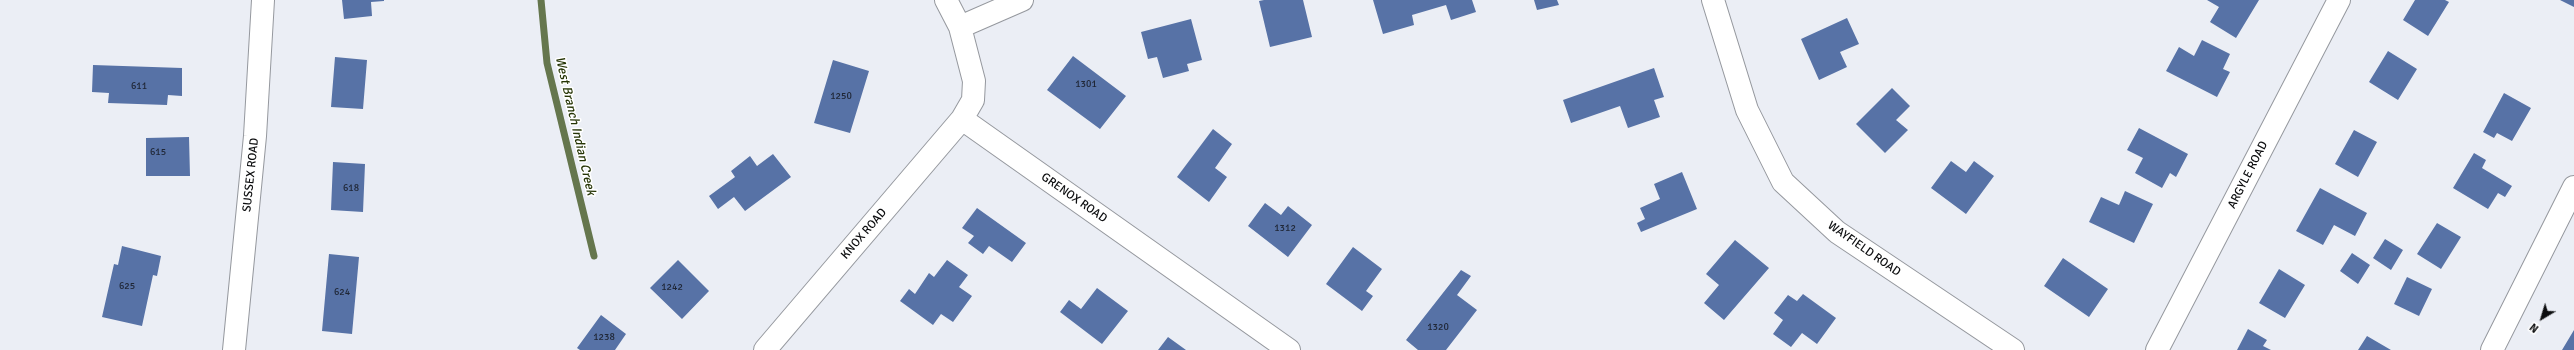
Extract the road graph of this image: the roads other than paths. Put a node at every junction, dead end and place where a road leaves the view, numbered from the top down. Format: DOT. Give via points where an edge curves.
graph roads {
  1 [pos="263,0"];
  2 [pos="946,0"];
  3 [pos="1022,0"];
  4 [pos="1713,0"];
  5 [pos="2339,0"];
  6 [pos="960,26"];
  7 [pos="962,119"];
  8 [pos="2574,187"];
  9 [pos="234,350"];
  10 [pos="765,350"];
  11 [pos="1289,350"];
  12 [pos="2013,350"];
  13 [pos="2158,350"];
  14 [pos="2492,350"];
  1 -- 9 [label="street, SUSSEX ROAD" via="255,136"];
  2 -- 6 [label="street"];
  3 -- 6 [label="street"];
  4 -- 12 [label="street, WAYFIELD ROAD" via="1747,110 1783,182 1837,232"];
  5 -- 13 [label="street, ARGYLE ROAD"];
  6 -- 7 [label="street" via="974,81 973,100"];
  7 -- 10 [label="street, KNOX ROAD"];
  7 -- 11 [label="street, GRENOX ROAD"];
  8 -- 14 [label="street"];
}
